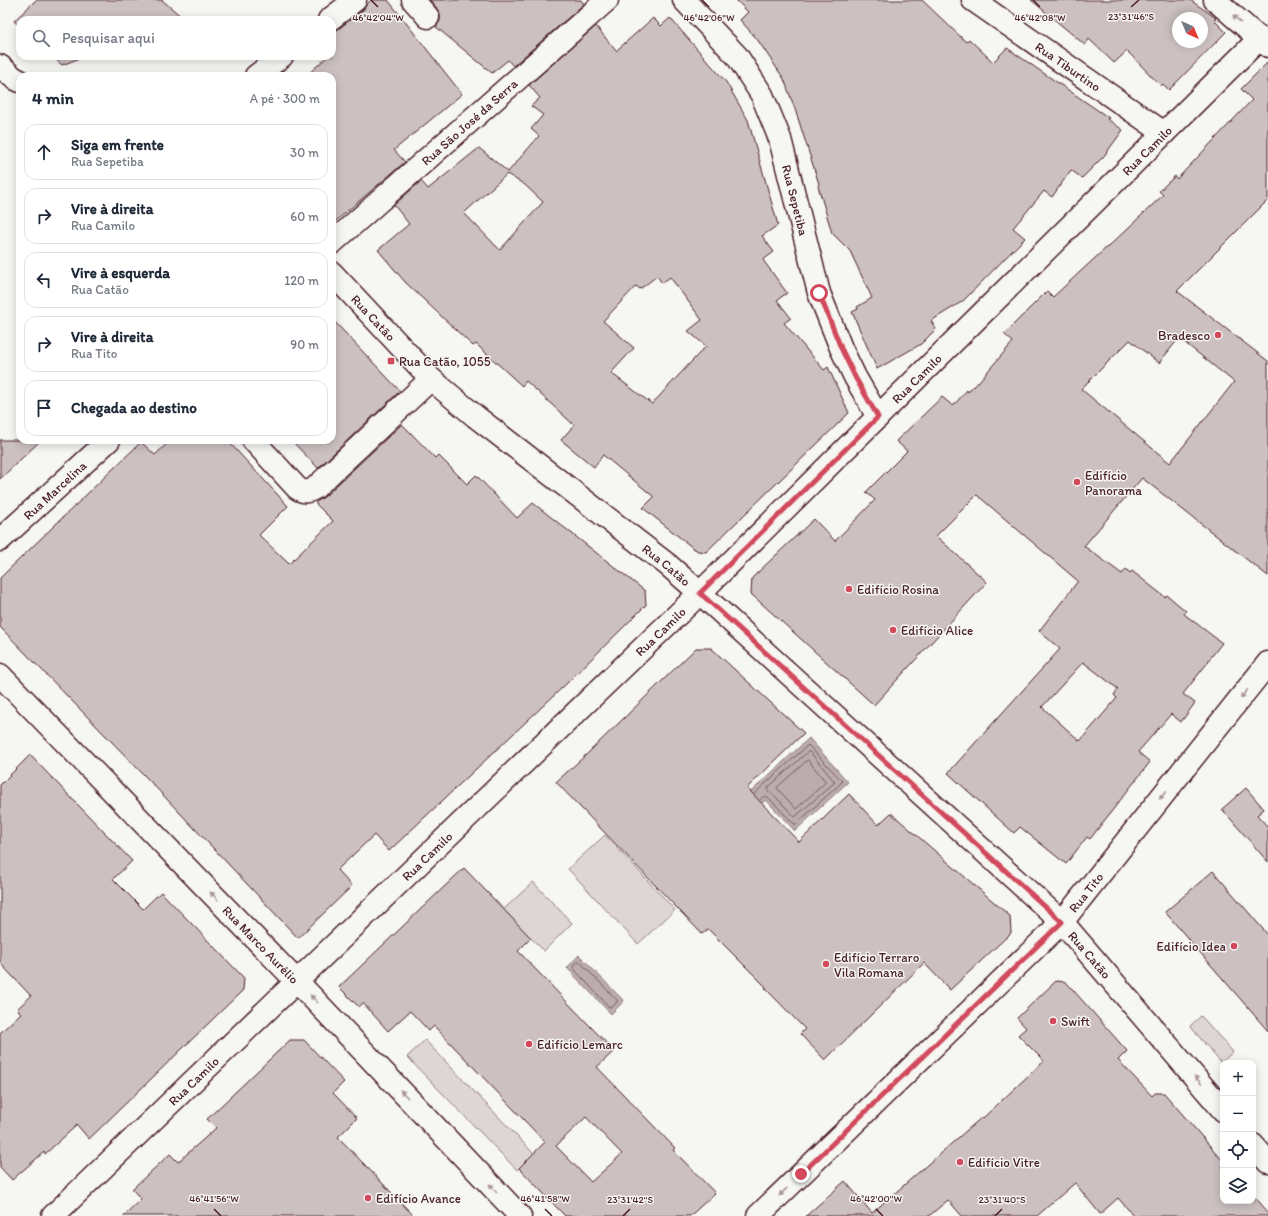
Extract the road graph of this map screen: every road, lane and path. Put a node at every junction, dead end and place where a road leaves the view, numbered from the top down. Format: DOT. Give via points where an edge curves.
graph roads {
  1 [pos="355,0"];
  2 [pos="413,0"];
  3 [pos="607,0"];
  4 [pos="684,0"];
  5 [pos="973,0"];
  6 [pos="1215,0"];
  7 [pos="334,16"];
  8 [pos="428,17"];
  9 [pos="1264,42"];
  10 [pos="277,60"];
  11 [pos="0,66"];
  12 [pos="261,72"];
  13 [pos="16,79"];
  14 [pos="1164,133"];
  15 [pos="336,239"];
  16 [pos="336,277"];
  17 [pos="431,379"];
  18 [pos="878,417"];
  19 [pos="105,444"];
  20 [pos="257,444"];
  21 [pos="0,540"];
  22 [pos="700,593"];
  23 [pos="1268,663"];
  24 [pos="0,675"];
  25 [pos="1062,922"];
  26 [pos="297,982"];
  27 [pos="1220,1106"];
  28 [pos="1256,1148"];
  29 [pos="1268,1162"];
  30 [pos="53,1216"];
  31 [pos="520,1216"];
  32 [pos="758,1216"];
  1 -- 7 [label="street"];
  2 -- 8 [label="street"];
  3 -- 15 [label="street, Rua São José da Serra"];
  4 -- 18 [label="street, Rua Sepetiba" via="737,56 762,95 780,139 819,293 841,348"];
  5 -- 14 [label="street, Rua Tiburtino"];
  9 -- 6 [label="street, one-way"];
  9 -- 14 [label="street, Rua Camilo"];
  10 -- 12 [label="street"];
  11 -- 13 [label="street"];
  14 -- 18 [label="street, Rua Camilo"];
  16 -- 17 [label="street, Rua Catão"];
  17 -- 20 [label="street" via="309,492 302,492 297,488"];
  17 -- 22 [label="street, Rua Catão"];
  18 -- 22 [label="street, Rua Camilo"];
  19 -- 21 [label="street, Rua Marcelina"];
  22 -- 25 [label="street, Rua Catão"];
  22 -- 26 [label="street, Rua Camilo"];
  23 -- 25 [label="street, Rua Tito, one-way"];
  26 -- 24 [label="street, Rua Marco Aurélio, one-way"];
  27 -- 25 [label="street, Rua Catão, one-way"];
  25 -- 32 [label="street, Rua Tito, one-way"];
  26 -- 30 [label="street, Rua Camilo"];
  31 -- 26 [label="street, Rua Marco Aurélio, one-way"];
  28 -- 29 [label="street"];
}
